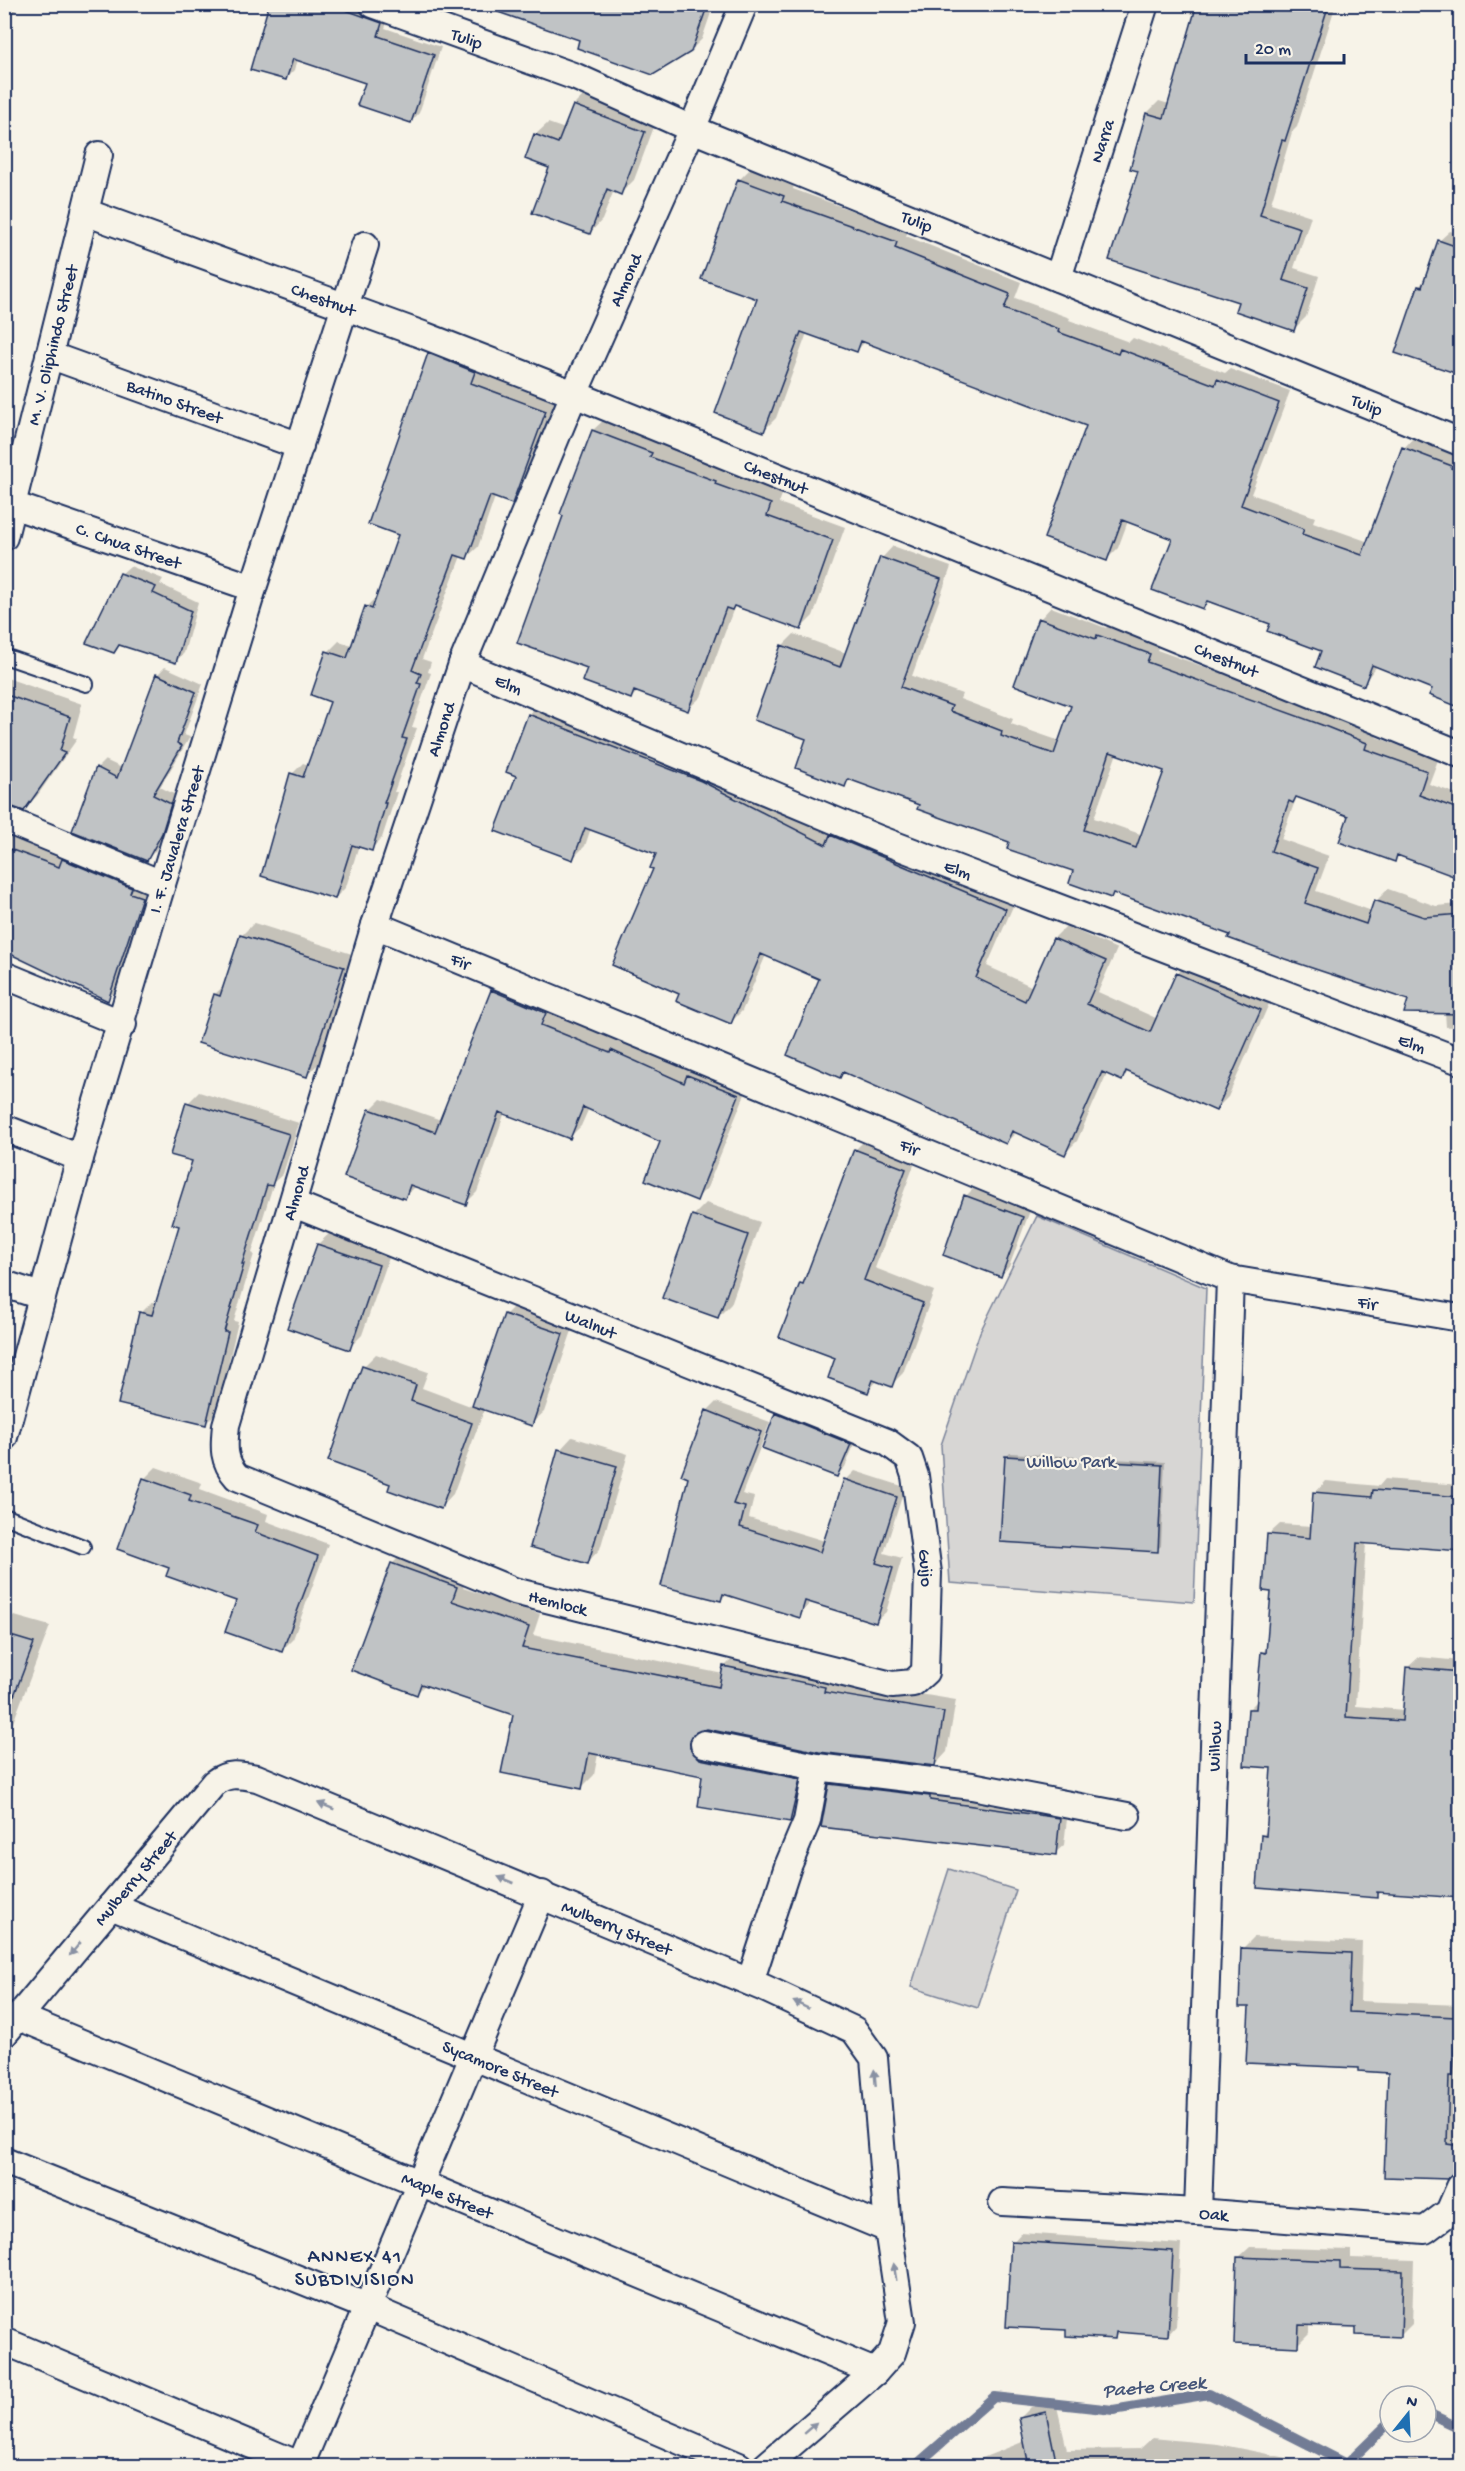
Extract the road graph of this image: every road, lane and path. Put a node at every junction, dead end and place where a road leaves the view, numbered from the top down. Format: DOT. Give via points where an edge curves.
graph roads {
  1 [pos="373,4"];
  2 [pos="744,4"];
  3 [pos="1145,4"];
  4 [pos="402,9"];
  5 [pos="692,129"];
  6 [pos="99,154"];
  7 [pos="84,212"];
  8 [pos="365,245"];
  9 [pos="1058,278"];
  10 [pos="345,307"];
  11 [pos="49,355"];
  12 [pos="574,394"];
  13 [pos="1461,442"];
  14 [pos="300,446"];
  15 [pos="9,502"];
  16 [pos="4,537"];
  17 [pos="253,588"];
  18 [pos="4,656"];
  19 [pos="462,664"];
  20 [pos="86,684"];
  21 [pos="1461,754"];
  22 [pos="4,819"];
  23 [pos="162,884"];
  24 [pos="375,925"];
  25 [pos="4,975"];
  26 [pos="123,1024"];
  27 [pos="1461,1061"];
  28 [pos="4,1128"];
  29 [pos="80,1158"];
  30 [pos="294,1204"];
  31 [pos="1230,1279"];
  32 [pos="4,1284"];
  33 [pos="41,1296"];
  34 [pos="1461,1318"];
  35 [pos="10,1398"];
  36 [pos="4,1437"];
  37 [pos="887,1442"];
  38 [pos="237,1477"];
  39 [pos="4,1516"];
  40 [pos="84,1546"];
  41 [pos="892,1685"];
  42 [pos="704,1744"];
  43 [pos="817,1767"];
  44 [pos="1127,1816"];
  45 [pos="542,1894"];
  46 [pos="111,1906"];
  47 [pos="750,1982"];
  48 [pos="12,2025"];
  49 [pos="473,2057"];
  50 [pos="4,2161"];
  51 [pos="420,2184"];
  52 [pos="1461,2187"];
  53 [pos="1002,2202"];
  54 [pos="1198,2212"];
  55 [pos="888,2229"];
  56 [pos="368,2307"];
  57 [pos="4,2341"];
  58 [pos="875,2372"];
  59 [pos="301,2466"];
  60 [pos="739,2466"];
  61 [pos="766,2466"];
  1 -- 4 [label="street, Tulip"];
  2 -- 5 [label="street, Almond"];
  3 -- 9 [label="street, Narra"];
  4 -- 5 [label="street, Tulip" via="576,77"];
  5 -- 9 [label="street, Tulip"];
  5 -- 12 [label="street, Almond"];
  6 -- 7 [label="street, M. V. Oliphindo Street"];
  7 -- 10 [label="street, Chestnut"];
  7 -- 11 [label="street, M. V. Oliphindo Street"];
  8 -- 10 [label="street, I. F. Javalera Street"];
  9 -- 13 [label="street, Tulip"];
  10 -- 12 [label="street, Chestnut"];
  10 -- 14 [label="street, I. F. Javalera Street"];
  11 -- 14 [label="street, Batino Street"];
  11 -- 15 [label="street, M. V. Oliphindo Street"];
  12 -- 19 [label="street, Almond"];
  12 -- 21 [label="street, Chestnut"];
  14 -- 17 [label="street, I. F. Javalera Street"];
  15 -- 16 [label="street, M. V. Oliphindo Street"];
  15 -- 17 [label="street, C. Chua Street"];
  17 -- 23 [label="street, I. F. Javalera Street"];
  18 -- 20 [label="lane"];
  19 -- 24 [label="street, Almond"];
  19 -- 27 [label="street, Elm" via="879,839"];
  22 -- 23 [label="street"];
  23 -- 26 [label="street, I. F. Javalera Street"];
  24 -- 30 [label="street, Almond"];
  24 -- 31 [label="street, Fir"];
  25 -- 26 [label="street"];
  26 -- 29 [label="street, I. F. Javalera Street"];
  28 -- 29 [label="street"];
  29 -- 33 [label="street, I. F. Javalera Street"];
  30 -- 37 [label="street, Walnut"];
  30 -- 38 [label="street, Almond" via="226,1425 224,1452 228,1467"];
  31 -- 34 [label="street, Fir"];
  31 -- 54 [label="street, Willow"];
  32 -- 33 [label="street"];
  33 -- 35 [label="street, I. F. Javalera Street"];
  35 -- 36 [label="street, I. F. Javalera Street"];
  37 -- 41 [label="street, Guijo" via="909,1458 915,1476 928,1573 925,1671 913,1683"];
  38 -- 41 [label="street, Hemlock" via="514,1591"];
  39 -- 40 [label="lane"];
  42 -- 43 [label="street"];
  43 -- 44 [label="street" via="972,1786"];
  43 -- 47 [label="street" via="807,1821"];
  45 -- 46 [label="street, Mulberry Street, one-way" via="257,1778 236,1774 214,1783"];
  45 -- 47 [label="street, Mulberry Street"];
  45 -- 49 [label="street"];
  46 -- 48 [label="street, Mulberry Street, one-way"];
  46 -- 49 [label="street, Sycamore Street"];
  55 -- 47 [label="street, Mulberry Street, one-way" via="873,2058 854,2030"];
  48 -- 51 [label="street, Maple Street"];
  49 -- 51 [label="street"];
  49 -- 55 [label="street, Sycamore Street"];
  50 -- 56 [label="street"];
  51 -- 56 [label="street"];
  51 -- 58 [label="street, Maple Street"];
  52 -- 54 [label="street, Oak" via="1449,2212 1425,2230"];
  53 -- 54 [label="street, Oak"];
  58 -- 55 [label="street, Mulberry Street, one-way" via="892,2354 902,2322"];
  56 -- 59 [label="street"];
  56 -- 60 [label="street"];
  57 -- 59 [label="street"];
  61 -- 58 [label="street, Mulberry Street, one-way"];
}
